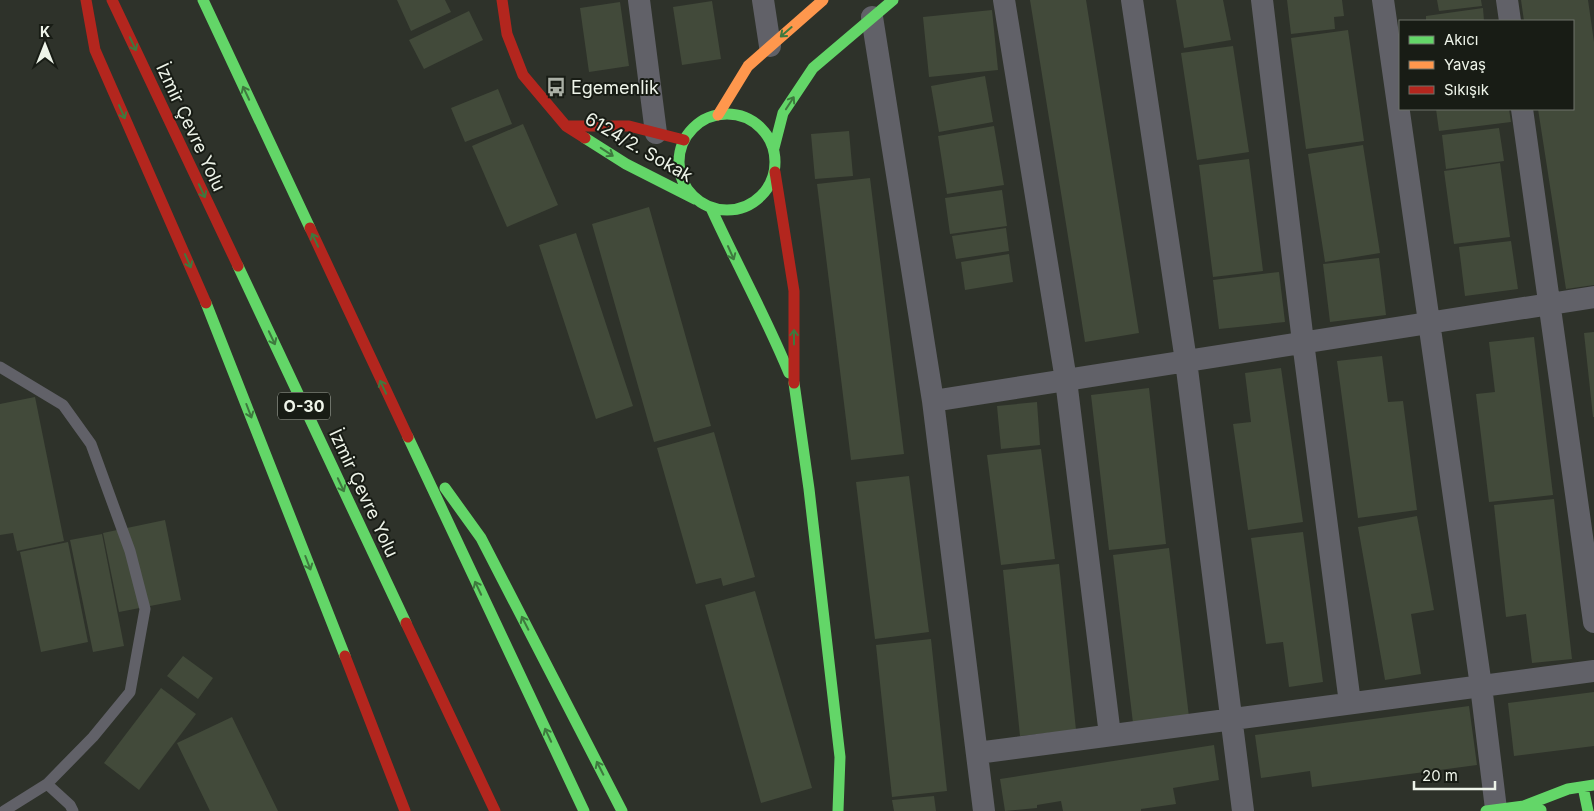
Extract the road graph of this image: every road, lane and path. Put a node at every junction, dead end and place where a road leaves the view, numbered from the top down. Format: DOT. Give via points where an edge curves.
graph roads {
  1 [pos="86,0"];
  2 [pos="112,0"];
  3 [pos="203,0"];
  4 [pos="207,0"];
  5 [pos="502,0"];
  6 [pos="638,0"];
  7 [pos="763,0"];
  8 [pos="822,0"];
  9 [pos="893,0"];
  10 [pos="1004,0"];
  11 [pos="1132,0"];
  12 [pos="1262,0"];
  13 [pos="1383,0"];
  14 [pos="1507,0"];
  15 [pos="209,14"];
  16 [pos="872,17"];
  17 [pos="1510,20"];
  18 [pos="770,46"];
  19 [pos="1399,110"];
  20 [pos="1399,110"];
  21 [pos="1522,110"];
  22 [pos="718,115"];
  23 [pos="566,126"];
  24 [pos="656,133"];
  25 [pos="684,140"];
  26 [pos="774,148"];
  27 [pos="775,172"];
  28 [pos="695,199"];
  29 [pos="711,208"];
  30 [pos="1594,297"];
  31 [pos="1549,304"];
  32 [pos="1430,323"];
  33 [pos="1302,342"];
  34 [pos="1186,361"];
  35 [pos="0,367"];
  36 [pos="1066,380"];
  37 [pos="794,386"];
  38 [pos="933,401"];
  39 [pos="404,431"];
  40 [pos="1594,622"];
  41 [pos="1594,671"];
  42 [pos="1481,686"];
  43 [pos="1350,703"];
  44 [pos="1233,718"];
  45 [pos="1110,735"];
  46 [pos="977,752"];
  47 [pos="47,784"];
  48 [pos="1589,786"];
  49 [pos="1524,806"];
  50 [pos="1491,810"];
  51 [pos="4,811"];
  52 [pos="73,811"];
  53 [pos="405,811"];
  54 [pos="496,811"];
  55 [pos="584,811"];
  56 [pos="622,811"];
  57 [pos="838,811"];
  58 [pos="984,811"];
  59 [pos="1243,811"];
  60 [pos="1548,811"];
  61 [pos="1588,811"];
  1 -- 53 [label="main road, one-way" via="95,50 214,321"];
  2 -- 54 [label="main road, İzmir Çevre Yolu / O-30, one-way"];
  3 -- 15 [label="main road"];
  4 -- 15 [label="main road"];
  5 -- 23 [label="main road, 6124/2. Sokak" via="507,34 523,75"];
  6 -- 24 [label="street"];
  7 -- 18 [label="street"];
  8 -- 18 [label="main road, one-way"];
  9 -- 16 [label="main road"];
  10 -- 36 [label="street"];
  11 -- 34 [label="street"];
  12 -- 33 [label="street"];
  13 -- 19 [label="street"];
  14 -- 17 [label="street"];
  39 -- 15 [label="main road, one-way"];
  26 -- 16 [label="main road, one-way" via="783,113 813,68"];
  16 -- 38 [label="street"];
  18 -- 22 [label="main road" via="748,66"];
  20 -- 32 [label="street"];
  21 -- 31 [label="street"];
  22 -- 25 [label="main road" via="692,128"];
  22 -- 26 [label="main road" via="732,114 758,125"];
  23 -- 24 [label="main road, 6124/2. Sokak" via="629,126"];
  23 -- 28 [label="main road, 6124/2. Sokak, one-way" via="626,164"];
  24 -- 25 [label="main road, 6124/2. Sokak"];
  25 -- 28 [label="main road" via="679,154 679,170 684,185"];
  26 -- 27 [label="main road"];
  27 -- 29 [label="main road" via="769,188 744,208 727,211"];
  37 -- 27 [label="main road, one-way" via="794,291"];
  28 -- 29 [label="main road"];
  29 -- 37 [label="main road, one-way" via="772,332"];
  30 -- 31 [label="street"];
  31 -- 32 [label="street"];
  31 -- 40 [label="street"];
  32 -- 33 [label="street"];
  32 -- 42 [label="street"];
  33 -- 34 [label="street"];
  33 -- 43 [label="street"];
  34 -- 36 [label="street"];
  34 -- 44 [label="street"];
  35 -- 47 [label="lane" via="63,405 91,444 130,551 145,609 130,692 93,737"];
  36 -- 38 [label="street"];
  36 -- 45 [label="street"];
  37 -- 57 [label="main road" via="840,757"];
  38 -- 46 [label="street"];
  55 -- 39 [label="main road, one-way"];
  56 -- 39 [label="main road, one-way" via="481,538"];
  41 -- 42 [label="street"];
  42 -- 43 [label="street"];
  42 -- 50 [label="street"];
  43 -- 44 [label="street"];
  44 -- 45 [label="street"];
  44 -- 59 [label="street"];
  45 -- 46 [label="street"];
  46 -- 58 [label="street"];
  47 -- 51 [label="lane"];
  47 -- 52 [label="lane"];
  48 -- 49 [label="main road" via="1568,789"];
  48 -- 61 [label="main road"];
  49 -- 50 [label="main road"];
  49 -- 60 [label="main road"];
}
